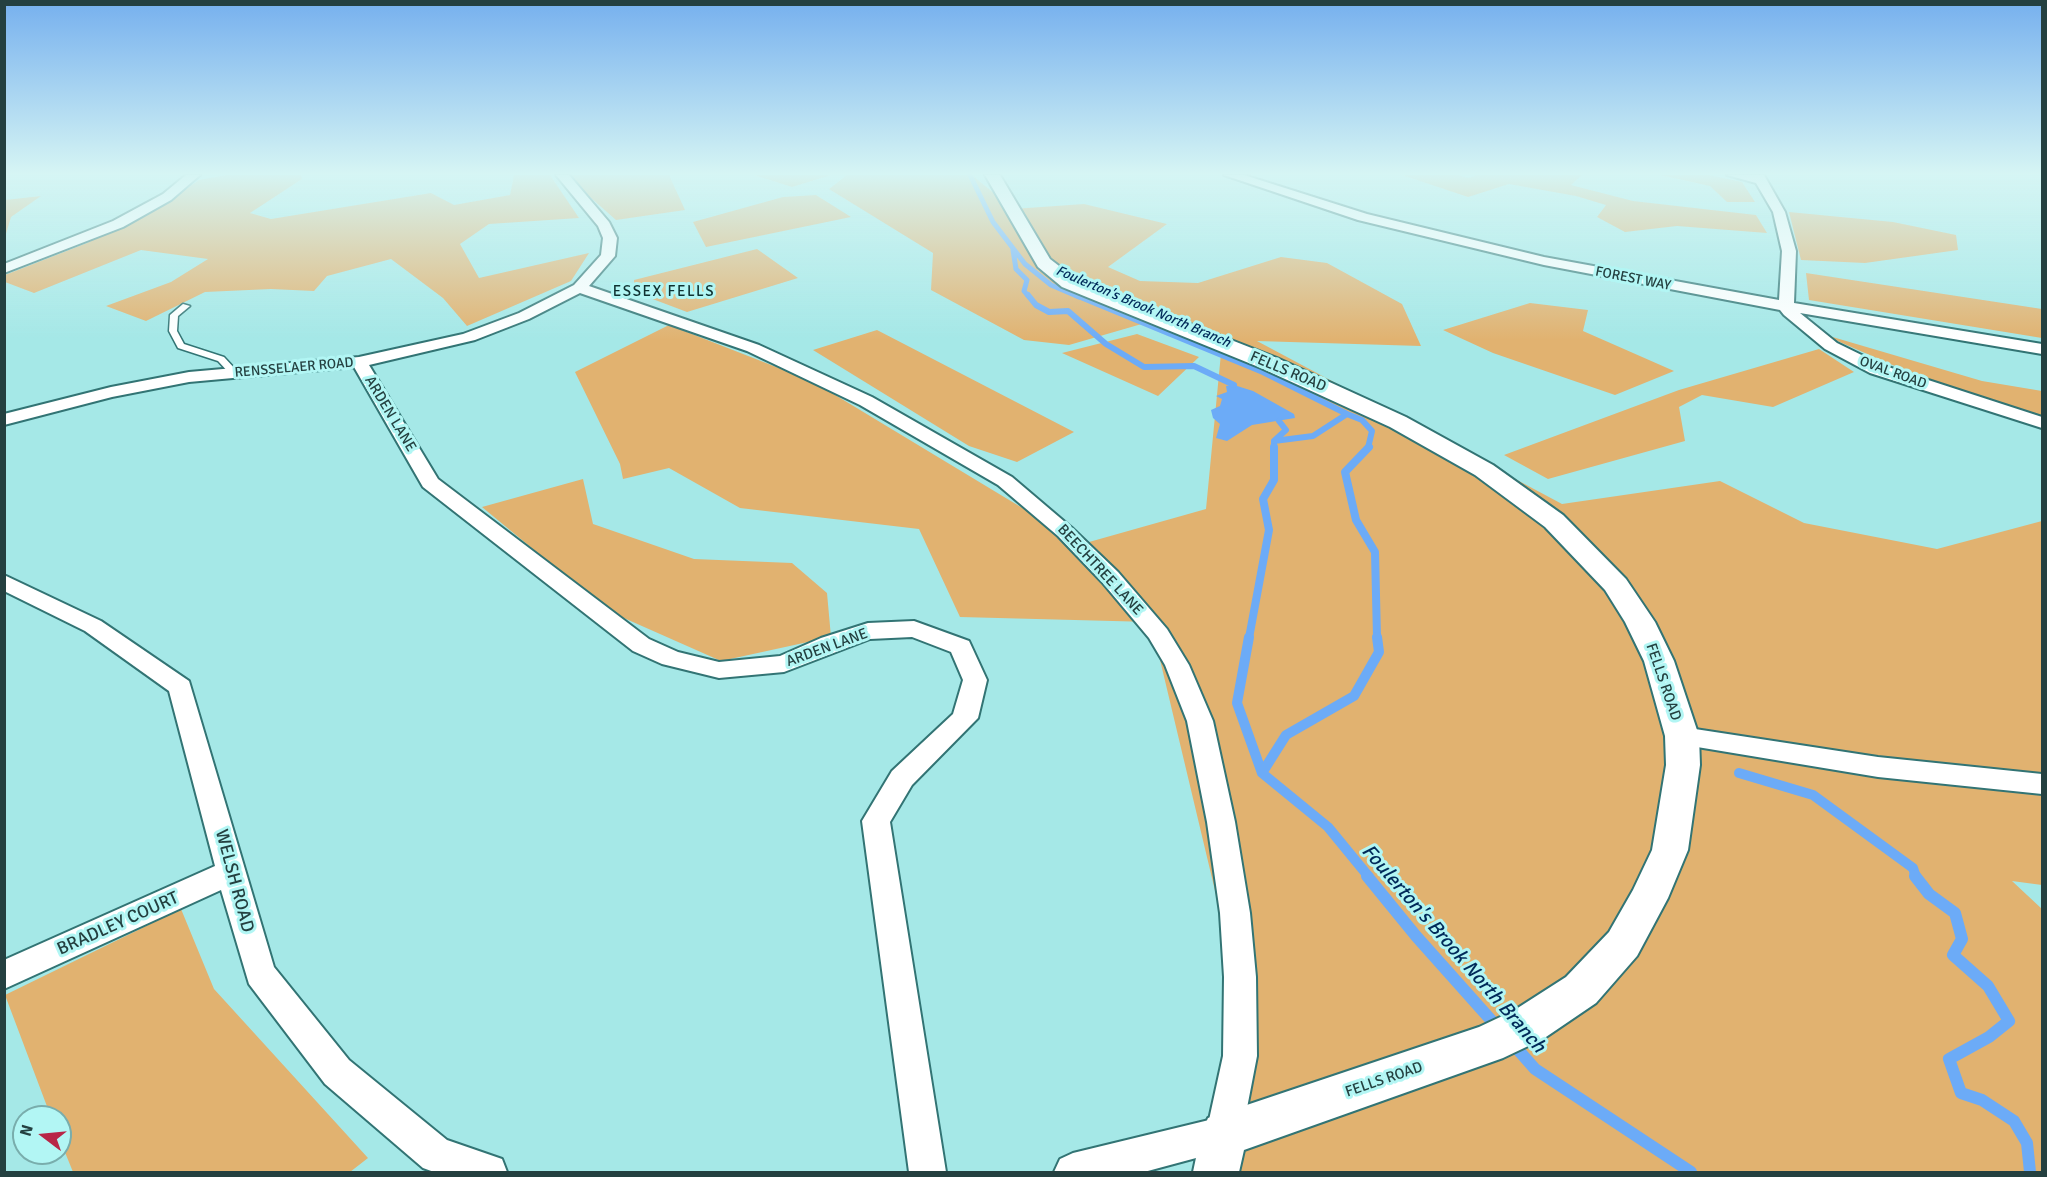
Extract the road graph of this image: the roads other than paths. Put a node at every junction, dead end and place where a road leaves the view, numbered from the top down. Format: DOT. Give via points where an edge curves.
graph roads {
  1 [pos="103,230"];
  2 [pos="606,230"];
  3 [pos="1023,230"];
  4 [pos="1416,230"];
  5 [pos="1784,230"];
  6 [pos="4,269"];
  7 [pos="579,288"];
  8 [pos="1786,304"];
  9 [pos="186,306"];
  10 [pos="2043,350"];
  11 [pos="359,362"];
  12 [pos="234,373"];
  13 [pos="4,420"];
  14 [pos="2043,423"];
  15 [pos="4,582"];
  16 [pos="1682,736"];
  17 [pos="2043,784"];
  18 [pos="231,872"];
  19 [pos="4,975"];
  20 [pos="1220,1153"];
  21 [pos="489,1173"];
  22 [pos="927,1173"];
  23 [pos="1073,1173"];
  1 -- 6 [label="street"];
  2 -- 7 [label="street, RENSSELAER ROAD" via="610,238 608,256"];
  3 -- 16 [label="street, FELLS ROAD" via="1044,262 1069,283 1269,363 1387,417 1484,470 1554,521 1616,585 1640,621 1659,661"];
  4 -- 8 [label="street, FOREST WAY" via="1662,285"];
  5 -- 8 [label="street" via="1790,251"];
  7 -- 11 [label="street, RENSSELAER ROAD" via="524,316 469,337"];
  7 -- 20 [label="street, BEECHTREE LANE" via="753,348 866,401 1005,481 1065,531 1159,634 1177,665 1200,721 1235,913 1240,1056"];
  8 -- 10 [label="street, FOREST WAY"];
  8 -- 14 [label="street, OVAL ROAD" via="1789,312 1810,330 1876,369"];
  9 -- 12 [label="lane" via="174,315 173,331 181,346 221,359"];
  11 -- 12 [label="street, RENSSELAER ROAD"];
  11 -- 22 [label="street, ARDEN LANE" via="430,483 641,645 671,658 718,670 784,664 868,631 914,629 961,647 975,680 965,718 902,778 876,821"];
  12 -- 13 [label="street, RENSSELAER ROAD" via="111,392"];
  15 -- 18 [label="street, WELSH ROAD" via="93,626 180,687"];
  16 -- 17 [label="street" via="1878,767"];
  16 -- 20 [label="street, FELLS ROAD" via="1683,765 1670,850 1623,944 1581,990 1528,1025 1488,1044"];
  18 -- 19 [label="street, BRADLEY COURT"];
  18 -- 21 [label="street, WELSH ROAD" via="260,974 337,1072 436,1155"];
  20 -- 23 [label="street"];
}
